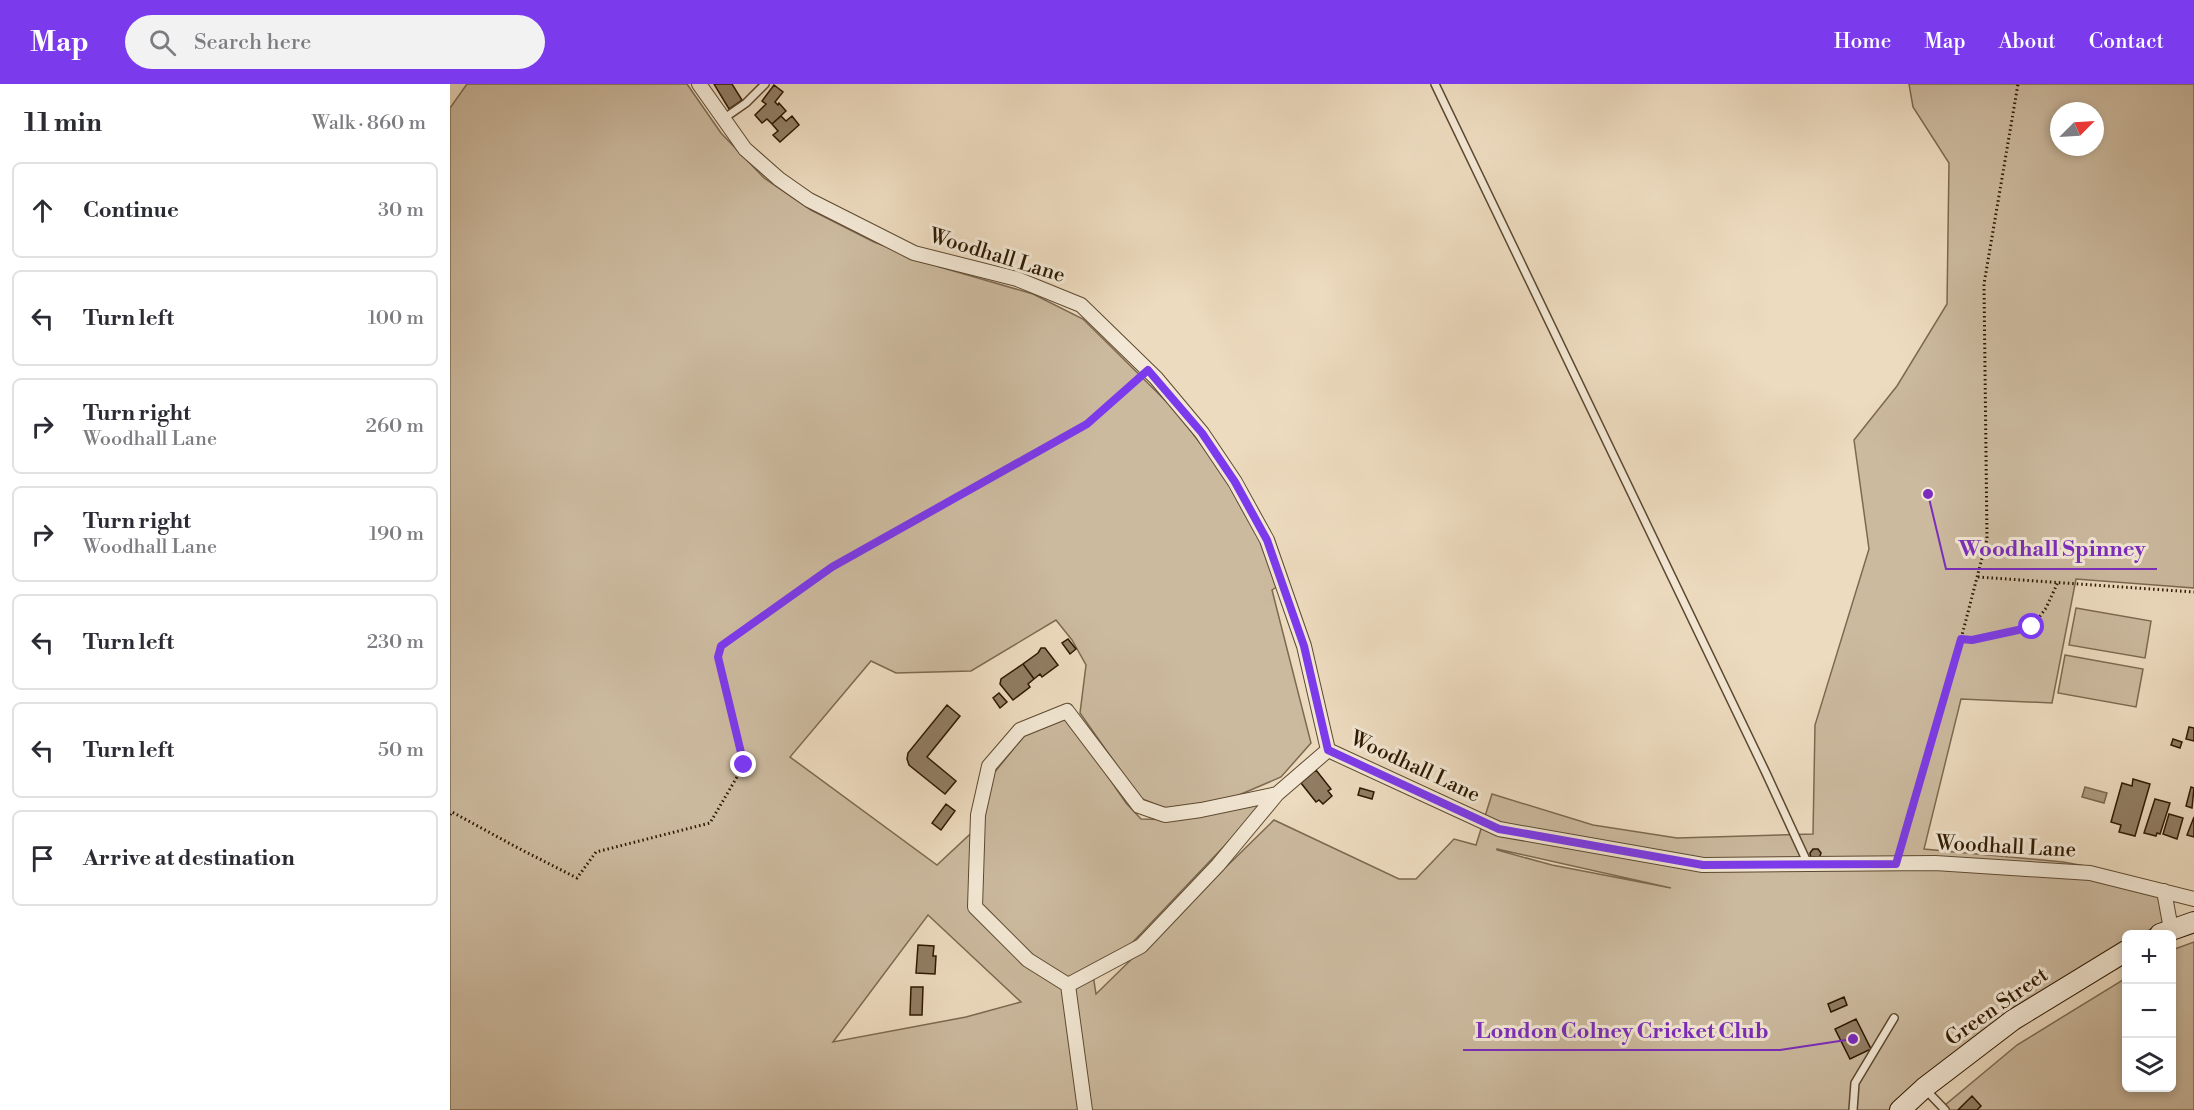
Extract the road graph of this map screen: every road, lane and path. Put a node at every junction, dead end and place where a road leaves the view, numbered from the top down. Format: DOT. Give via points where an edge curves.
graph roads {
  1 [pos="699,84"];
  2 [pos="765,84"];
  3 [pos="1435,84"];
  4 [pos="2018,84"];
  5 [pos="723,120"];
  6 [pos="1148,370"];
  7 [pos="1978,577"];
  8 [pos="2058,582"];
  9 [pos="2194,592"];
  10 [pos="1961,639"];
  11 [pos="1328,750"];
  12 [pos="1277,794"];
  13 [pos="450,815"];
  14 [pos="1809,864"];
  15 [pos="1896,864"];
  16 [pos="2164,891"];
  17 [pos="2194,899"];
  18 [pos="2194,922"];
  19 [pos="2166,930"];
  20 [pos="2172,930"];
  21 [pos="2122,954"];
  22 [pos="1068,985"];
  23 [pos="1894,1018"];
  24 [pos="1924,1089"];
  25 [pos="1085,1110"];
  26 [pos="1852,1110"];
  27 [pos="1900,1110"];
  28 [pos="1945,1110"];
  1 -- 5 [label="street, Woodhall Lane"];
  2 -- 5 [label="lane"];
  3 -- 14 [label="lane"];
  4 -- 7 [label="path" via="1984,284 1987,539"];
  5 -- 6 [label="street, Woodhall Lane" via="746,149 809,200 914,252 1017,279 1081,305"];
  6 -- 11 [label="street, Woodhall Lane" via="1202,433 1267,540 1304,646"];
  6 -- 13 [label="path" via="1087,424 832,567 721,646 718,657 744,765 710,823 596,852 577,878 452,812"];
  7 -- 8 [label="path"];
  7 -- 10 [label="path"];
  8 -- 9 [label="path"];
  8 -- 10 [label="path" via="2032,627"];
  10 -- 15 [label="path"];
  11 -- 12 [label="street"];
  11 -- 14 [label="street, Woodhall Lane" via="1499,829 1703,865"];
  12 -- 22 [label="street" via="1218,865 1141,946"];
  12 -- 22 [label="street" via="1165,815 1139,806 1067,711 1020,730 989,766 978,814 975,907 1028,960"];
  14 -- 15 [label="street, Woodhall Lane"];
  15 -- 16 [label="street, Woodhall Lane" via="2090,873"];
  16 -- 17 [label="street, Woodhall Lane"];
  16 -- 19 [label="street"];
  18 -- 20 [label="main road"];
  21 -- 24 [label="main road, Green Street" via="2013,1020"];
  22 -- 25 [label="street"];
  23 -- 26 [label="lane" via="1855,1083"];
  24 -- 27 [label="main road, Green Street"];
  24 -- 28 [label="lane"];
}
